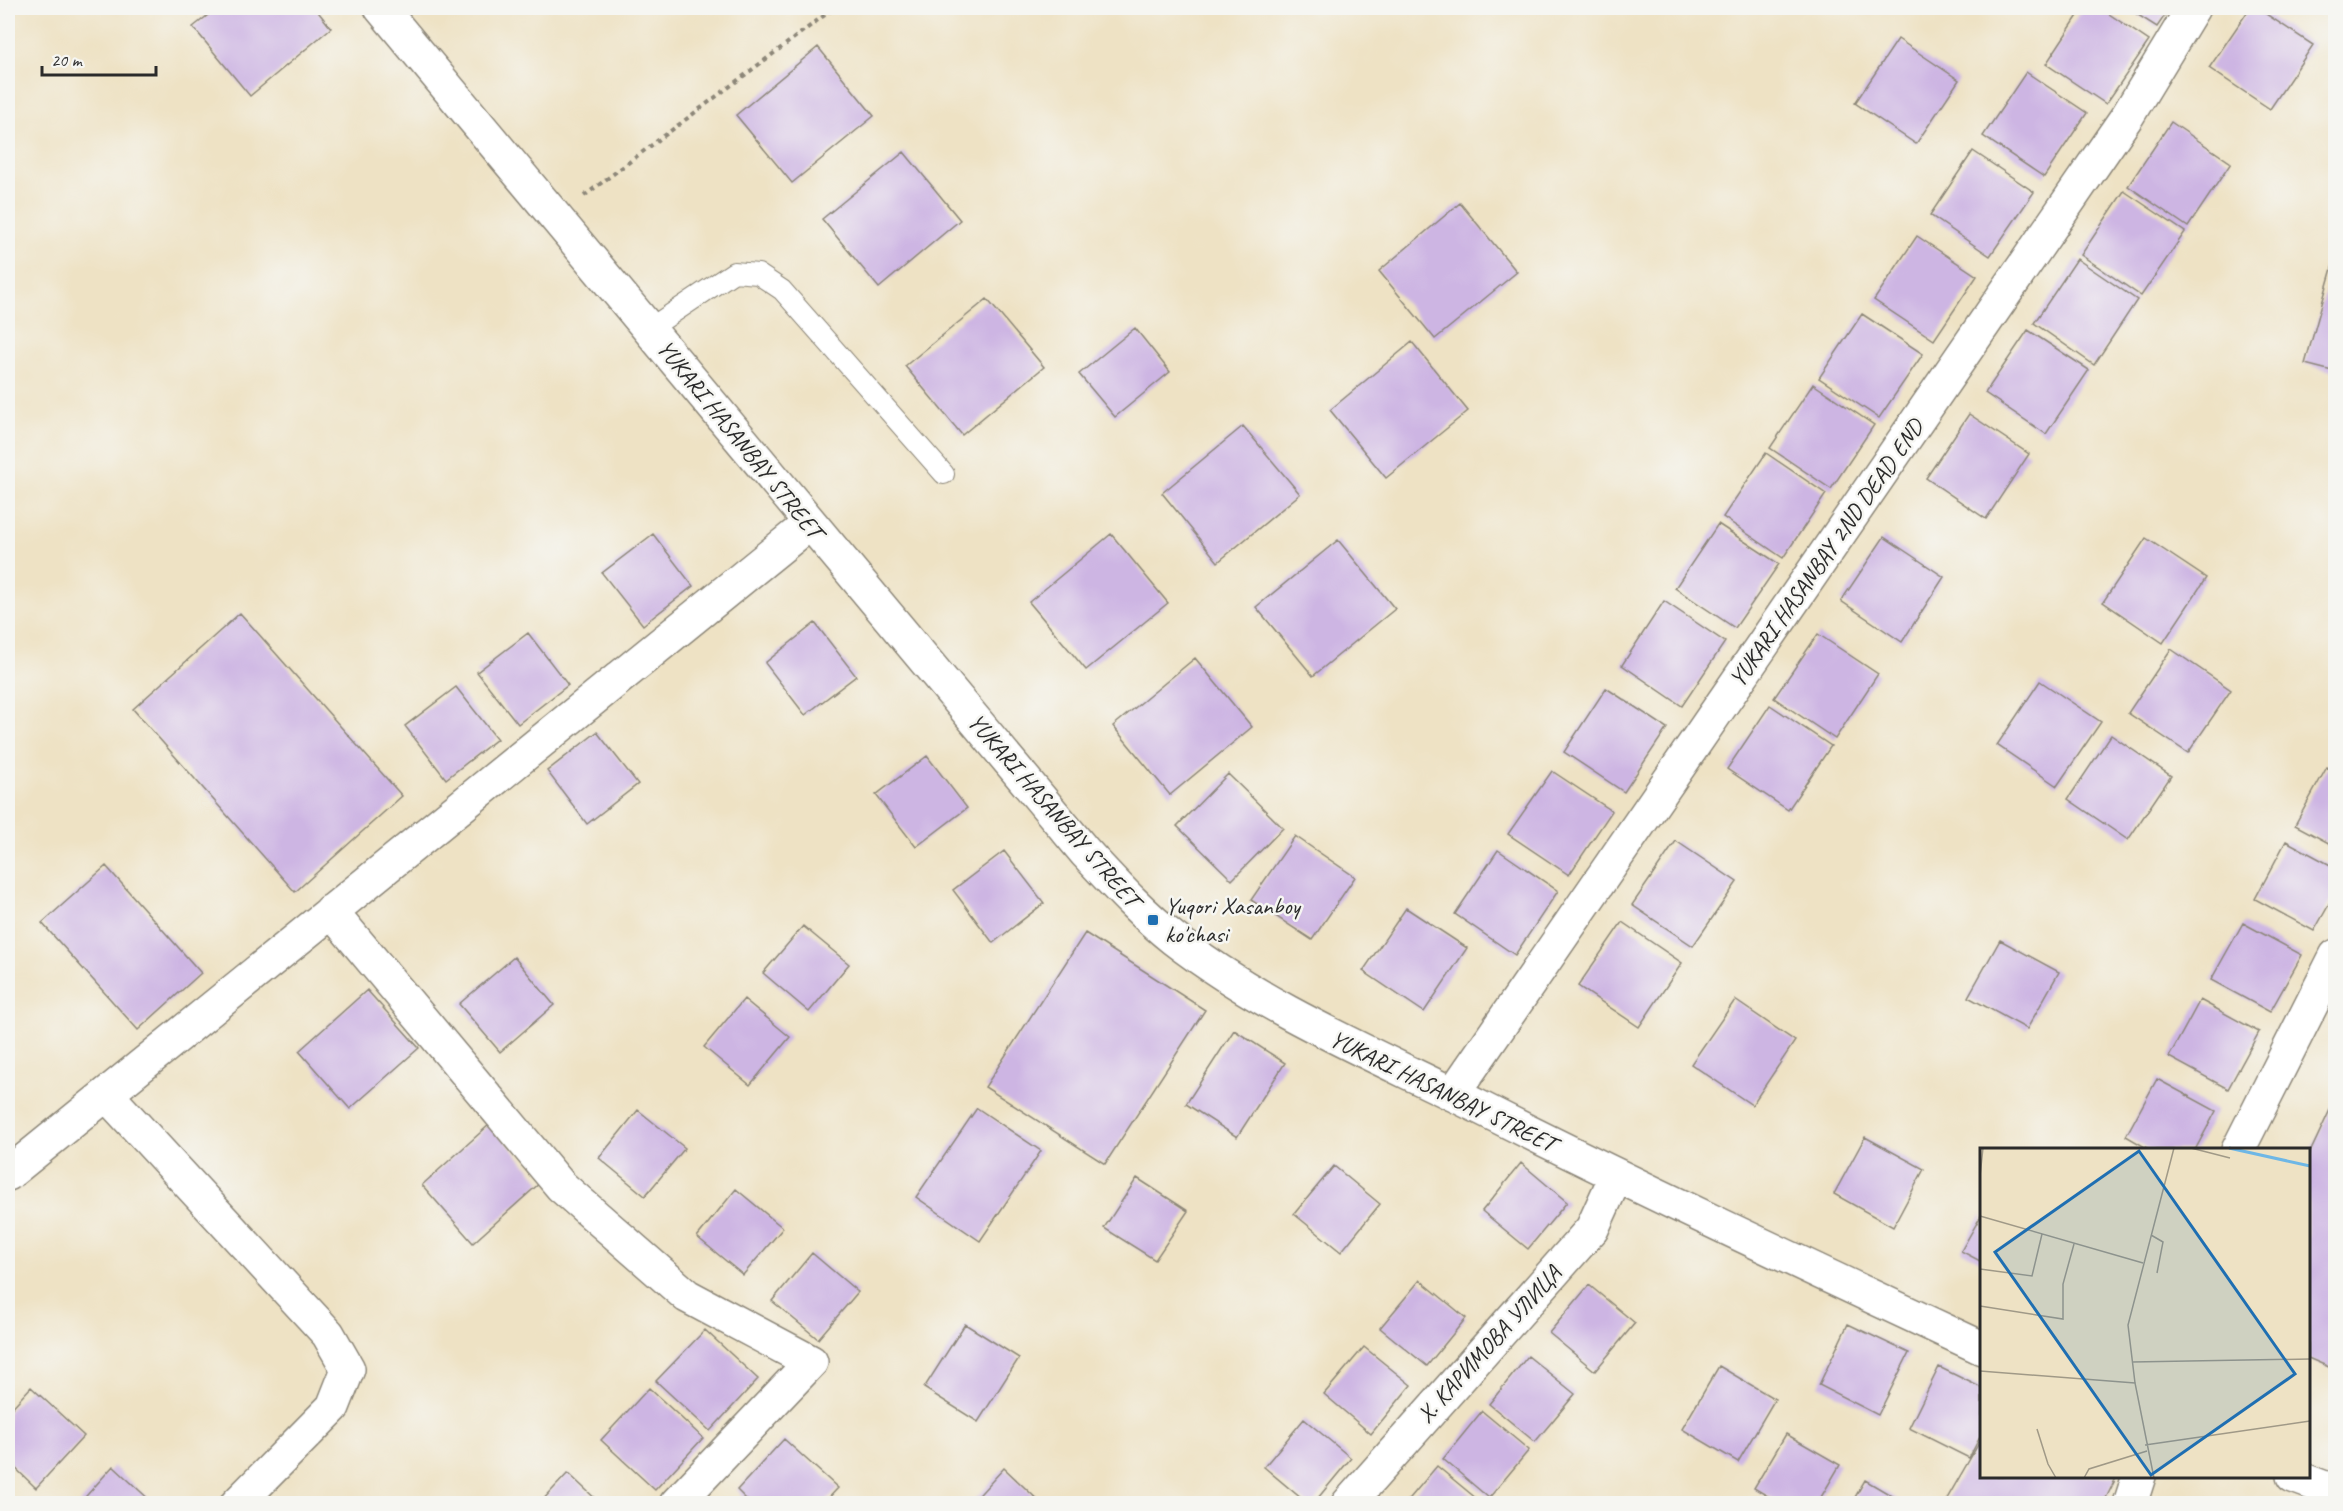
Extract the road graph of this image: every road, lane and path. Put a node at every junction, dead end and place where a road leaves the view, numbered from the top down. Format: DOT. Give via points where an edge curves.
graph roads {
  1 [pos="381,8"];
  2 [pos="834,8"];
  3 [pos="2193,8"];
  4 [pos="557,216"];
  5 [pos="649,329"];
  6 [pos="944,474"];
  7 [pos="809,524"];
  8 [pos="331,911"];
  9 [pos="2336,956"];
  10 [pos="1453,1094"];
  11 [pos="106,1095"];
  12 [pos="2239,1148"];
  13 [pos="8,1174"];
  14 [pos="1616,1176"];
  15 [pos="1980,1347"];
  16 [pos="2138,1478"];
  17 [pos="2298,1478"];
  18 [pos="2336,1492"];
  19 [pos="237,1503"];
  20 [pos="676,1503"];
  21 [pos="1348,1503"];
  22 [pos="2130,1503"];
  1 -- 4 [label="street, YUKARI HASANBAY STREET"];
  2 -- 4 [label="path"];
  3 -- 10 [label="street, YUKARI HASANBAY 2ND DEAD END" via="2128,115"];
  4 -- 5 [label="street, YUKARI HASANBAY STREET"];
  5 -- 6 [label="lane" via="734,272 758,274 782,290"];
  5 -- 7 [label="street, YUKARI HASANBAY STREET"];
  7 -- 8 [label="street"];
  7 -- 10 [label="street, YUKARI HASANBAY STREET" via="1085,852 1171,936 1272,1005"];
  8 -- 11 [label="street"];
  8 -- 20 [label="street" via="561,1186 687,1296 811,1362"];
  9 -- 12 [label="street"];
  10 -- 14 [label="street, YUKARI HASANBAY STREET"];
  11 -- 13 [label="street"];
  11 -- 19 [label="street" via="328,1334 348,1369 333,1407"];
  14 -- 15 [label="street, YUKARI HASANBAY STREET"];
  14 -- 21 [label="street, Х. КАРИМОВА УЛИЦА" via="1592,1229"];
  16 -- 22 [label="street"];
  17 -- 18 [label="street"];
}
